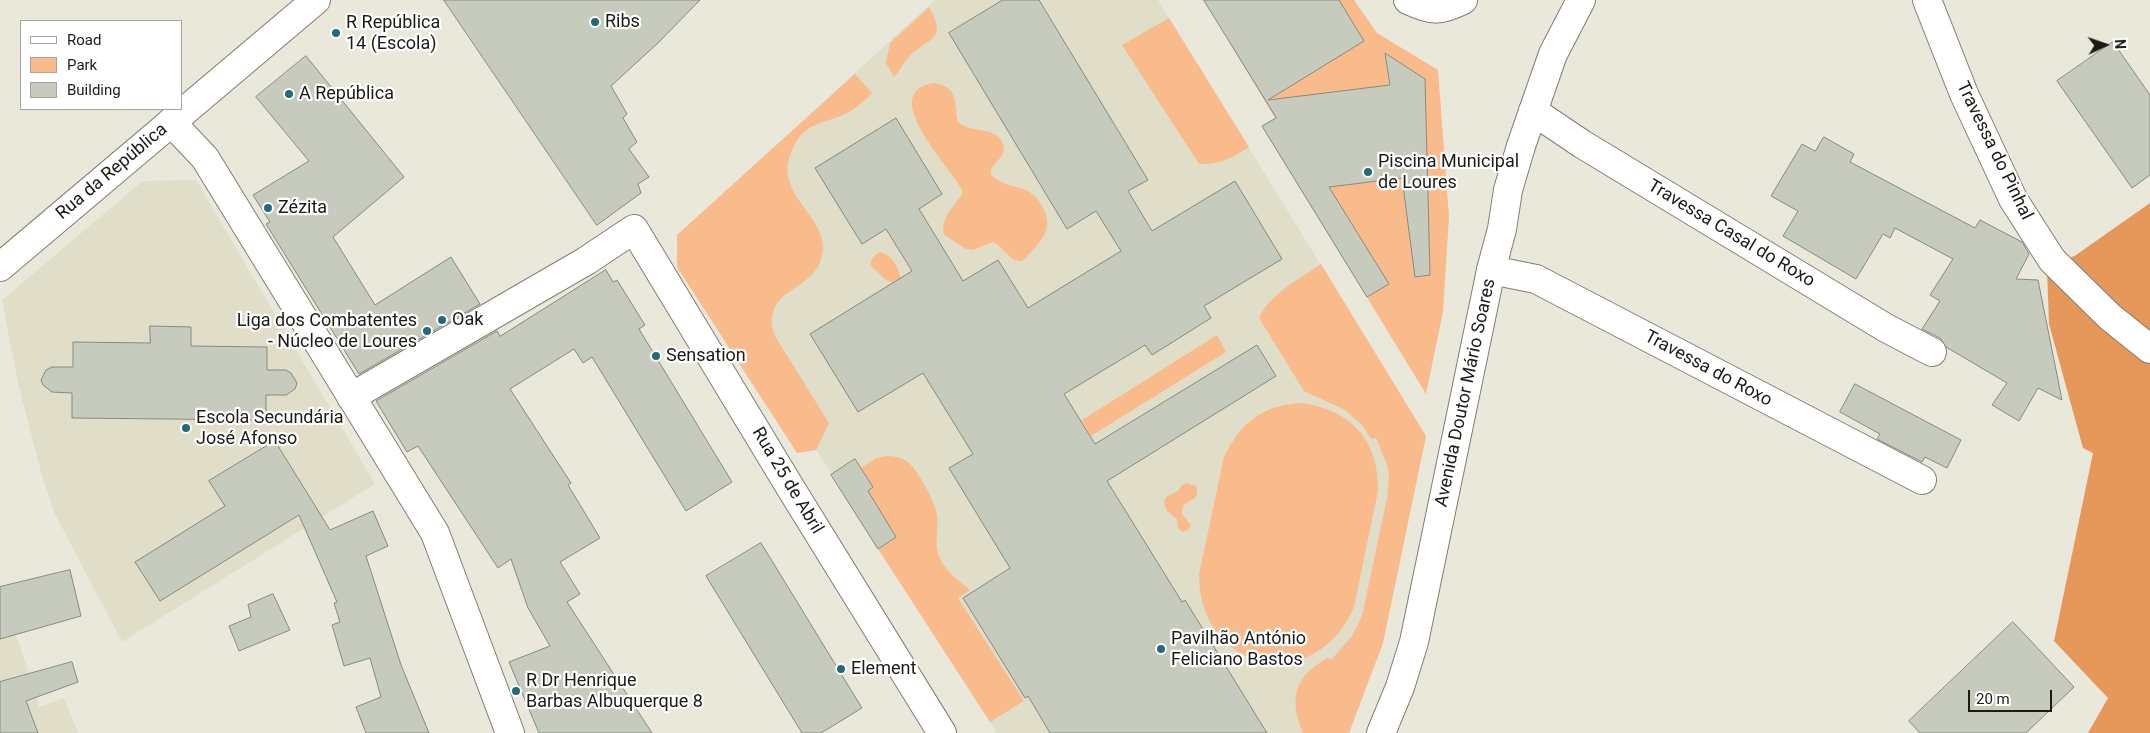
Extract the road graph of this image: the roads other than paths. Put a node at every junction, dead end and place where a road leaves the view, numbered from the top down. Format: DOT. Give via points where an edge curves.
graph roads {
  1 [pos="316,0"];
  2 [pos="1408,0"];
  3 [pos="1463,0"];
  4 [pos="1562,0"];
  5 [pos="1581,0"];
  6 [pos="1927,0"];
  7 [pos="1553,54"];
  8 [pos="1534,110"];
  9 [pos="172,122"];
  10 [pos="0,267"];
  11 [pos="1491,270"];
  12 [pos="2150,349"];
  13 [pos="1932,352"];
  14 [pos="351,397"];
  15 [pos="1922,480"];
  16 [pos="510,733"];
  17 [pos="942,733"];
  18 [pos="1381,733"];
  1 -- 9 [label="street, Rua da República"];
  2 -- 3 [label="street" via="1428,10 1445,9"];
  4 -- 7 [label="street, Avenida Doutor Mário Soares"];
  5 -- 7 [label="street, Avenida Doutor Mário Soares"];
  6 -- 12 [label="street, Travessa do Pinhal" via="1964,94 2013,198 2052,260 2110,318"];
  7 -- 8 [label="street, Avenida Doutor Mário Soares"];
  8 -- 11 [label="street, Avenida Doutor Mário Soares" via="1508,190"];
  8 -- 13 [label="street, Travessa Casal do Roxo" via="1582,144 1886,328"];
  9 -- 10 [label="street, Rua da República"];
  9 -- 14 [label="street" via="204,158"];
  11 -- 15 [label="street, Travessa do Roxo" via="1536,279"];
  11 -- 18 [label="street, Avenida Doutor Mário Soares" via="1414,642"];
  14 -- 16 [label="street" via="435,533"];
  14 -- 17 [label="street, Rua 25 de Abril" via="586,261 634,229"];
}
